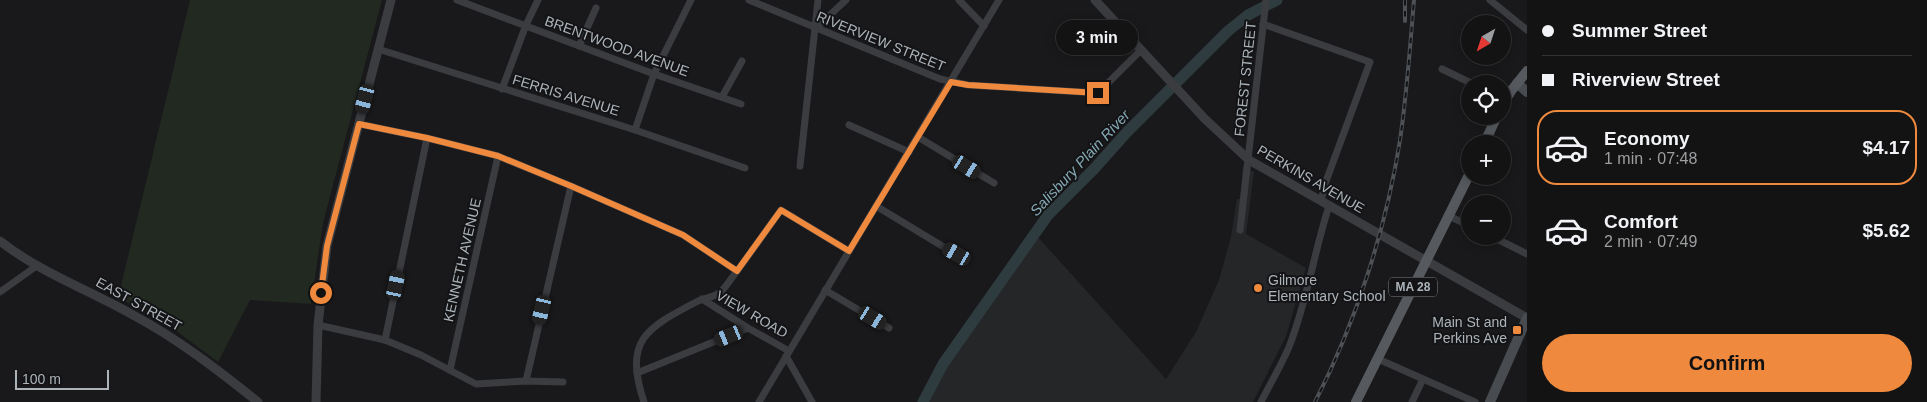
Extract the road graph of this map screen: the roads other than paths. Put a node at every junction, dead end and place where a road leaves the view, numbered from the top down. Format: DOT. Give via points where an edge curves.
graph roads {
  1 [pos="391,0"];
  2 [pos="457,0"];
  3 [pos="538,0"];
  4 [pos="691,0"];
  5 [pos="749,0"];
  6 [pos="818,0"];
  7 [pos="846,0"];
  8 [pos="959,0"];
  9 [pos="999,0"];
  10 [pos="1095,0"];
  11 [pos="1266,0"];
  12 [pos="1490,0"];
  13 [pos="596,8"];
  14 [pos="1263,24"];
  15 [pos="526,25"];
  16 [pos="984,26"];
  17 [pos="816,28"];
  18 [pos="1527,30"];
  19 [pos="579,46"];
  20 [pos="378,49"];
  21 [pos="1140,51"];
  22 [pos="742,62"];
  23 [pos="1442,69"];
  24 [pos="1527,71"];
  25 [pos="654,74"];
  26 [pos="1461,78"];
  27 [pos="951,82"];
  28 [pos="1517,83"];
  29 [pos="502,89"];
  30 [pos="1511,91"];
  31 [pos="1527,92"];
  32 [pos="722,97"];
  33 [pos="741,104"];
  34 [pos="359,124"];
  35 [pos="849,126"];
  36 [pos="635,130"];
  37 [pos="427,138"];
  38 [pos="918,138"];
  39 [pos="910,152"];
  40 [pos="498,156"];
  41 [pos="1249,160"];
  42 [pos="800,166"];
  43 [pos="745,168"];
  44 [pos="994,183"];
  45 [pos="1464,185"];
  46 [pos="571,186"];
  47 [pos="1321,201"];
  48 [pos="876,206"];
  49 [pos="1333,209"];
  50 [pos="1449,216"];
  51 [pos="1461,222"];
  52 [pos="1240,230"];
  53 [pos="0,240"];
  54 [pos="1509,245"];
  55 [pos="849,251"];
  56 [pos="957,254"];
  57 [pos="1527,254"];
  58 [pos="1426,260"];
  59 [pos="38,265"];
  60 [pos="737,271"];
  61 [pos="826,290"];
  62 [pos="0,292"];
  63 [pos="702,299"];
  64 [pos="1527,318"];
  65 [pos="318,325"];
  66 [pos="748,328"];
  67 [pos="889,328"];
  68 [pos="385,340"];
  69 [pos="788,353"];
  70 [pos="1378,359"];
  71 [pos="450,370"];
  72 [pos="637,373"];
  73 [pos="1423,379"];
  74 [pos="526,381"];
  75 [pos="563,382"];
  76 [pos="258,402"];
  77 [pos="316,402"];
  78 [pos="644,402"];
  79 [pos="759,402"];
  80 [pos="812,402"];
  81 [pos="1261,402"];
  82 [pos="1356,402"];
  83 [pos="1412,402"];
  84 [pos="1475,402"];
  85 [pos="1490,402"];
  1 -- 20 [label="street"];
  2 -- 15 [label="street, BRENTWOOD AVENUE"];
  3 -- 15 [label="street"];
  4 -- 25 [label="street"];
  5 -- 17 [label="street, RIVERVIEW STREET"];
  6 -- 17 [label="street"];
  7 -- 17 [label="street"];
  8 -- 16 [label="street"];
  9 -- 16 [label="street"];
  10 -- 21 [label="street, PERKINS AVENUE"];
  11 -- 14 [label="street, FOREST STREET"];
  12 -- 18 [label="street"];
  13 -- 19 [label="street"];
  14 -- 41 [label="street, FOREST STREET"];
  14 -- 47 [label="street" via="1370,62"];
  15 -- 19 [label="street, BRENTWOOD AVENUE"];
  15 -- 29 [label="street"];
  16 -- 27 [label="street"];
  17 -- 27 [label="street, RIVERVIEW STREET"];
  17 -- 42 [label="street"];
  19 -- 25 [label="street, BRENTWOOD AVENUE"];
  20 -- 29 [label="street, FERRIS AVENUE"];
  20 -- 34 [label="street"];
  21 -- 27 [label="street, RIVERVIEW STREET" via="1098,93"];
  21 -- 41 [label="street, PERKINS AVENUE"];
  22 -- 32 [label="street"];
  23 -- 26 [label="street"];
  24 -- 28 [label="main road"];
  25 -- 32 [label="street, BRENTWOOD AVENUE"];
  25 -- 36 [label="street"];
  27 -- 38 [label="street"];
  28 -- 30 [label="main road"];
  28 -- 31 [label="main road"];
  29 -- 36 [label="street, FERRIS AVENUE"];
  32 -- 33 [label="street, BRENTWOOD AVENUE"];
  34 -- 37 [label="street"];
  34 -- 65 [label="street" via="327,246"];
  35 -- 39 [label="street"];
  36 -- 43 [label="street, FERRIS AVENUE"];
  37 -- 40 [label="street"];
  37 -- 68 [label="street"];
  38 -- 39 [label="street"];
  38 -- 44 [label="street"];
  39 -- 48 [label="street"];
  40 -- 46 [label="street"];
  40 -- 71 [label="street, KENNETH AVENUE"];
  41 -- 47 [label="street, PERKINS AVENUE"];
  41 -- 52 [label="street, FOREST STREET"];
  45 -- 50 [label="main road, MA 28"];
  46 -- 60 [label="street" via="683,235"];
  46 -- 74 [label="street"];
  47 -- 49 [label="street, PERKINS AVENUE"];
  48 -- 55 [label="street"];
  48 -- 56 [label="street"];
  49 -- 58 [label="street, PERKINS AVENUE"];
  49 -- 81 [label="street" via="1319,237 1305,298 1289,347"];
  50 -- 51 [label="street"];
  50 -- 58 [label="main road, MA 28"];
  53 -- 59 [label="street, EAST STREET"];
  54 -- 57 [label="street"];
  55 -- 60 [label="street" via="781,210"];
  55 -- 61 [label="street"];
  58 -- 64 [label="street, PERKINS AVENUE"];
  58 -- 70 [label="main road, MA 28"];
  59 -- 62 [label="street"];
  59 -- 76 [label="street, EAST STREET" via="169,335"];
  60 -- 63 [label="street" via="719,294"];
  61 -- 67 [label="street"];
  61 -- 69 [label="street"];
  63 -- 66 [label="street, VIEW ROAD"];
  63 -- 72 [label="street" via="647,332 638,350"];
  64 -- 85 [label="main road"];
  65 -- 68 [label="street"];
  65 -- 77 [label="street"];
  66 -- 69 [label="street, VIEW ROAD"];
  66 -- 72 [label="street"];
  68 -- 71 [label="street"];
  69 -- 79 [label="street"];
  69 -- 80 [label="street"];
  70 -- 73 [label="street"];
  70 -- 82 [label="main road, MA 28"];
  71 -- 74 [label="street" via="476,384"];
  72 -- 78 [label="street"];
  73 -- 83 [label="street"];
  73 -- 84 [label="street"];
  74 -- 75 [label="street"];
}
